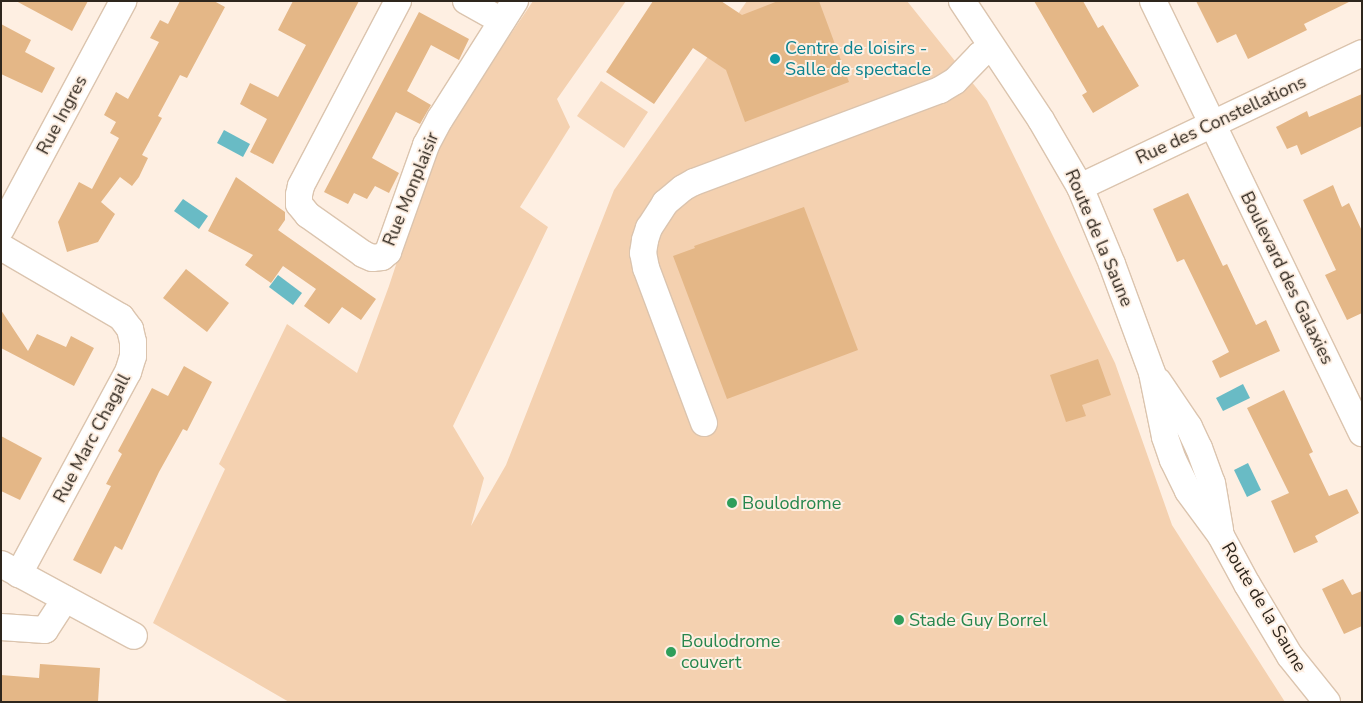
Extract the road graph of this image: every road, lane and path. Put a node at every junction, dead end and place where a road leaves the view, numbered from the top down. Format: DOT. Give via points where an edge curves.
graph roads {
  1 [pos="123,1"];
  2 [pos="398,1"];
  3 [pos="466,1"];
  4 [pos="1153,1"];
  5 [pos="961,4"];
  6 [pos="509,11"];
  7 [pos="991,48"];
  8 [pos="1362,53"];
  9 [pos="1212,124"];
  10 [pos="1080,187"];
  11 [pos="1,228"];
  12 [pos="1,247"];
  13 [pos="704,424"];
  14 [pos="1362,433"];
  15 [pos="10,569"];
  16 [pos="64,599"];
  17 [pos="1,627"];
  18 [pos="134,636"];
  19 [pos="1327,702"];
  1 -- 11 [label="street, Rue Ingres"];
  2 -- 6 [label="street, Rue Monplaisir" via="299,195 299,204 308,215 372,258 382,257 388,252 426,145"];
  3 -- 6 [label="street, Rue Monplaisir"];
  4 -- 9 [label="street, Boulevard des Galaxies"];
  5 -- 7 [label="street, Route de la Saune"];
  7 -- 10 [label="street, Route de la Saune" via="1054,141"];
  7 -- 13 [label="street" via="955,81 940,90 694,182 665,203 645,240 646,268"];
  8 -- 9 [label="street, Rue des Constellations"];
  9 -- 10 [label="street, Rue des Constellations"];
  9 -- 14 [label="street, Boulevard des Galaxies"];
  10 -- 19 [label="street, Route de la Saune" via="1152,373 1189,427 1212,482 1221,536 1271,627"];
  12 -- 15 [label="street, Rue Marc Chagall" via="121,316 130,329 133,342 128,372"];
  15 -- 16 [label="street"];
  16 -- 17 [label="street" via="45,630"];
  16 -- 18 [label="street"];
}
